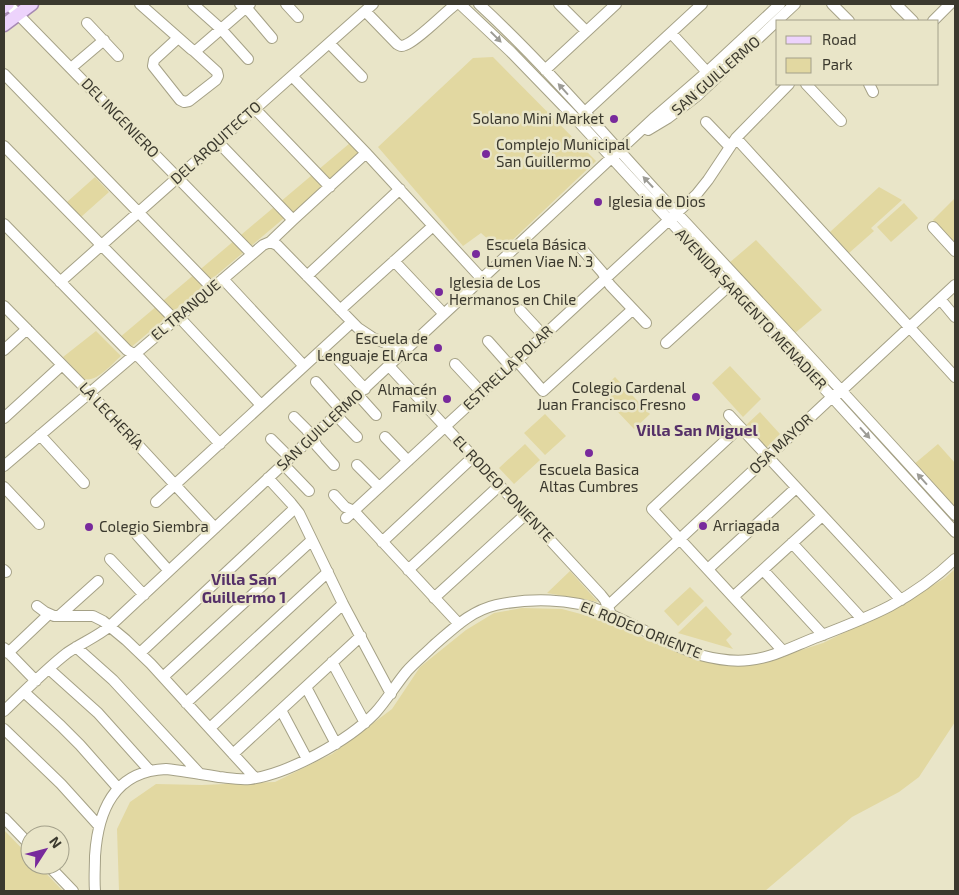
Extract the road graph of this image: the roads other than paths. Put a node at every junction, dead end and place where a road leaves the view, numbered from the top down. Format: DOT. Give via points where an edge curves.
graph roads {
  1 [pos="8,4"];
  2 [pos="32,4"];
  3 [pos="140,4"];
  4 [pos="193,4"];
  5 [pos="286,4"];
  6 [pos="373,4"];
  7 [pos="456,4"];
  8 [pos="460,4"];
  9 [pos="480,4"];
  10 [pos="559,4"];
  11 [pos="616,4"];
  12 [pos="702,4"];
  13 [pos="780,4"];
  14 [pos="795,4"];
  15 [pos="832,4"];
  16 [pos="896,4"];
  17 [pos="950,4"];
  18 [pos="244,5"];
  19 [pos="4,7"];
  20 [pos="365,11"];
  21 [pos="18,14"];
  22 [pos="298,17"];
  23 [pos="778,20"];
  24 [pos="846,20"];
  25 [pos="912,20"];
  26 [pos="934,20"];
  27 [pos="776,22"];
  28 [pos="87,23"];
  29 [pos="4,25"];
  30 [pos="221,29"];
  31 [pos="586,32"];
  32 [pos="671,32"];
  33 [pos="178,38"];
  34 [pos="272,38"];
  35 [pos="104,40"];
  36 [pos="329,43"];
  37 [pos="194,51"];
  38 [pos="118,56"];
  39 [pos="248,59"];
  40 [pos="71,68"];
  41 [pos="545,70"];
  42 [pos="707,72"];
  43 [pos="4,74"];
  44 [pos="292,76"];
  45 [pos="362,77"];
  46 [pos="788,85"];
  47 [pos="807,85"];
  48 [pos="255,109"];
  49 [pos="584,113"];
  50 [pos="840,121"];
  51 [pos="706,122"];
  52 [pos="736,138"];
  53 [pos="631,141"];
  54 [pos="218,142"];
  55 [pos="4,146"];
  56 [pos="730,147"];
  57 [pos="366,153"];
  58 [pos="616,155"];
  59 [pos="178,177"];
  60 [pos="330,186"];
  61 [pos="400,189"];
  62 [pos="138,212"];
  63 [pos="677,213"];
  64 [pos="293,220"];
  65 [pos="669,220"];
  66 [pos="4,224"];
  67 [pos="433,226"];
  68 [pos="933,227"];
  69 [pos="270,242"];
  70 [pos="101,245"];
  71 [pos="581,248"];
  72 [pos="955,251"];
  73 [pos="252,254"];
  74 [pos="394,261"];
  75 [pos="307,276"];
  76 [pos="737,278"];
  77 [pos="223,279"];
  78 [pos="482,279"];
  79 [pos="606,279"];
  80 [pos="60,282"];
  81 [pos="955,285"];
  82 [pos="729,286"];
  83 [pos="212,288"];
  84 [pos="940,299"];
  85 [pos="4,306"];
  86 [pos="340,310"];
  87 [pos="520,310"];
  88 [pos="632,310"];
  89 [pos="444,314"];
  90 [pos="955,317"];
  91 [pos="176,318"];
  92 [pos="352,322"];
  93 [pos="646,324"];
  94 [pos="910,327"];
  95 [pos="27,329"];
  96 [pos="544,336"];
  97 [pos="488,341"];
  98 [pos="666,343"];
  99 [pos="4,350"];
  100 [pos="405,351"];
  101 [pos="134,355"];
  102 [pos="340,361"];
  103 [pos="455,364"];
  104 [pos="514,364"];
  105 [pos="62,365"];
  106 [pos="304,366"];
  107 [pos="389,366"];
  108 [pos="955,376"];
  109 [pos="316,382"];
  110 [pos="842,390"];
  111 [pos="90,392"];
  112 [pos="361,392"];
  113 [pos="482,393"];
  114 [pos="832,397"];
  115 [pos="261,405"];
  116 [pos="339,413"];
  117 [pos="376,415"];
  118 [pos="729,415"];
  119 [pos="294,416"];
  120 [pos="4,418"];
  121 [pos="445,427"];
  122 [pos="740,428"];
  123 [pos="40,435"];
  124 [pos="357,436"];
  125 [pos="385,437"];
  126 [pos="271,438"];
  127 [pos="312,438"];
  128 [pos="220,444"];
  129 [pos="473,457"];
  130 [pos="768,457"];
  131 [pos="286,461"];
  132 [pos="408,461"];
  133 [pos="334,465"];
  134 [pos="357,465"];
  135 [pos="4,466"];
  136 [pos="268,478"];
  137 [pos="84,483"];
  138 [pos="175,485"];
  139 [pos="499,486"];
  140 [pos="4,487"];
  141 [pos="379,488"];
  142 [pos="796,488"];
  143 [pos="309,491"];
  144 [pos="334,495"];
  145 [pos="156,502"];
  146 [pos="295,508"];
  147 [pos="526,514"];
  148 [pos="350,515"];
  149 [pos="955,515"];
  150 [pos="822,516"];
  151 [pos="39,524"];
  152 [pos="215,528"];
  153 [pos="955,532"];
  154 [pos="137,535"];
  155 [pos="680,539"];
  156 [pos="312,540"];
  157 [pos="382,542"];
  158 [pos="792,543"];
  159 [pos="110,558"];
  160 [pos="955,559"];
  161 [pos="708,569"];
  162 [pos="169,570"];
  163 [pos="408,570"];
  164 [pos="763,570"];
  165 [pos="328,572"];
  166 [pos="98,581"];
  167 [pos="144,595"];
  168 [pos="733,597"];
  169 [pos="434,598"];
  170 [pos="901,600"];
  171 [pos="343,604"];
  172 [pos="37,606"];
  173 [pos="610,610"];
  174 [pos="54,615"];
  175 [pos="862,618"];
  176 [pos="459,624"];
  177 [pos="110,626"];
  178 [pos="823,634"];
  179 [pos="361,636"];
  180 [pos="76,647"];
  181 [pos="6,650"];
  182 [pos="783,651"];
  183 [pos="140,653"];
  184 [pos="332,662"];
  185 [pos="49,669"];
  186 [pos="164,677"];
  187 [pos="36,681"];
  188 [pos="306,687"];
  189 [pos="24,692"];
  190 [pos="391,694"];
  191 [pos="186,703"];
  192 [pos="5,708"];
  193 [pos="281,710"];
  194 [pos="364,723"];
  195 [pos="4,728"];
  196 [pos="210,728"];
  197 [pos="336,744"];
  198 [pos="234,754"];
  199 [pos="307,759"];
  200 [pos="150,771"];
  201 [pos="200,774"];
  202 [pos="255,778"];
  203 [pos="118,788"];
  204 [pos="4,818"];
  205 [pos="99,826"];
  206 [pos="20,835"];
  207 [pos="58,875"];
  208 [pos="73,891"];
  209 [pos="95,891"];
  1 -- 19 [label="main road"];
  1 -- 21 [label="street, DEL INGENIERO"];
  2 -- 21 [label="main road"];
  3 -- 33 [label="street"];
  4 -- 30 [label="street"];
  5 -- 22 [label="street"];
  6 -- 20 [label="street, DEL ARQUITECTO"];
  7 -- 20 [label="street" via="416,39 403,46 397,44"];
  8 -- 58 [label="street, AVENIDA SARGENTO MENADIER, one-way"];
  9 -- 41 [label="street, AVENIDA SARGENTO MENADIER"];
  10 -- 31 [label="street"];
  11 -- 31 [label="street"];
  12 -- 32 [label="street"];
  13 -- 42 [label="street, SAN GUILLERMO"];
  14 -- 23 [label="street, SAN GUILLERMO"];
  15 -- 24 [label="street"];
  16 -- 25 [label="street"];
  17 -- 26 [label="street"];
  18 -- 30 [label="street"];
  18 -- 34 [label="street"];
  20 -- 36 [label="street, DEL ARQUITECTO"];
  21 -- 29 [label="main road"];
  21 -- 40 [label="street, DEL INGENIERO"];
  27 -- 53 [label="street, SAN GUILLERMO" via="697,96"];
  28 -- 35 [label="street"];
  30 -- 37 [label="street"];
  30 -- 39 [label="street"];
  31 -- 41 [label="street"];
  32 -- 42 [label="street"];
  32 -- 49 [label="street"];
  33 -- 37 [label="street"];
  33 -- 37 [label="street" via="153,64 184,102 218,76 216,70"];
  35 -- 38 [label="street"];
  35 -- 40 [label="street"];
  36 -- 44 [label="street, DEL ARQUITECTO"];
  36 -- 45 [label="street"];
  40 -- 59 [label="street, DEL INGENIERO"];
  49 -- 41 [label="street, AVENIDA SARGENTO MENADIER, one-way"];
  42 -- 53 [label="street, SAN GUILLERMO"];
  43 -- 62 [label="street"];
  44 -- 48 [label="street, DEL ARQUITECTO"];
  44 -- 57 [label="street"];
  46 -- 52 [label="street, ESTRELLA POLAR"];
  47 -- 50 [label="street"];
  48 -- 54 [label="street, DEL ARQUITECTO"];
  48 -- 60 [label="street"];
  49 -- 58 [label="street, AVENIDA SARGENTO MENADIER"];
  51 -- 56 [label="street"];
  52 -- 56 [label="street, ESTRELLA POLAR"];
  52 -- 94 [label="street"];
  53 -- 58 [label="street, SAN GUILLERMO"];
  54 -- 59 [label="street, DEL ARQUITECTO"];
  54 -- 64 [label="street"];
  55 -- 70 [label="street"];
  56 -- 63 [label="street, ESTRELLA POLAR" via="702,189"];
  57 -- 60 [label="street, EL TRANQUE"];
  57 -- 61 [label="street"];
  63 -- 58 [label="street, AVENIDA SARGENTO MENADIER, one-way"];
  58 -- 65 [label="street, AVENIDA SARGENTO MENADIER"];
  58 -- 78 [label="street, SAN GUILLERMO"];
  59 -- 62 [label="street, DEL ARQUITECTO"];
  59 -- 73 [label="street, DEL INGENIERO"];
  60 -- 64 [label="street, EL TRANQUE"];
  61 -- 67 [label="street"];
  61 -- 75 [label="street"];
  62 -- 70 [label="street, DEL ARQUITECTO"];
  62 -- 83 [label="street"];
  63 -- 65 [label="street, ESTRELLA POLAR"];
  63 -- 76 [label="street, AVENIDA SARGENTO MENADIER"];
  64 -- 69 [label="street, EL TRANQUE"];
  65 -- 79 [label="street, ESTRELLA POLAR"];
  65 -- 82 [label="street, AVENIDA SARGENTO MENADIER"];
  66 -- 80 [label="street"];
  67 -- 74 [label="street"];
  67 -- 78 [label="street"];
  68 -- 72 [label="street"];
  69 -- 73 [label="street, EL TRANQUE"];
  69 -- 75 [label="street" via="277,245"];
  70 -- 80 [label="street, DEL ARQUITECTO"];
  70 -- 91 [label="street"];
  71 -- 79 [label="street"];
  73 -- 77 [label="street, EL TRANQUE"];
  74 -- 86 [label="street"];
  74 -- 89 [label="street"];
  75 -- 86 [label="street"];
  76 -- 82 [label="street"];
  76 -- 110 [label="street, AVENIDA SARGENTO MENADIER"];
  77 -- 83 [label="street, EL TRANQUE"];
  77 -- 106 [label="street"];
  78 -- 89 [label="street, SAN GUILLERMO"];
  79 -- 88 [label="street"];
  79 -- 96 [label="street, ESTRELLA POLAR"];
  80 -- 101 [label="street"];
  81 -- 84 [label="street, OSA MAYOR"];
  82 -- 98 [label="street"];
  82 -- 114 [label="street, AVENIDA SARGENTO MENADIER"];
  83 -- 91 [label="street, EL TRANQUE"];
  84 -- 90 [label="street"];
  84 -- 94 [label="street, OSA MAYOR"];
  85 -- 95 [label="street, LA LECHERÍA"];
  86 -- 92 [label="street"];
  87 -- 96 [label="street"];
  88 -- 93 [label="street"];
  88 -- 104 [label="street" via="543,391"];
  89 -- 100 [label="street, SAN GUILLERMO"];
  91 -- 101 [label="street, EL TRANQUE"];
  91 -- 115 [label="street"];
  92 -- 100 [label="street" via="365,334"];
  92 -- 106 [label="street"];
  94 -- 108 [label="street"];
  94 -- 110 [label="street, OSA MAYOR"];
  95 -- 99 [label="street"];
  95 -- 105 [label="street, LA LECHERÍA"];
  96 -- 104 [label="street, ESTRELLA POLAR"];
  97 -- 104 [label="street"];
  100 -- 107 [label="street, SAN GUILLERMO"];
  101 -- 111 [label="street, EL TRANQUE"];
  101 -- 128 [label="street"];
  102 -- 112 [label="street"];
  103 -- 113 [label="street"];
  104 -- 113 [label="street, ESTRELLA POLAR"];
  105 -- 111 [label="street, LA LECHERÍA"];
  105 -- 120 [label="street"];
  106 -- 115 [label="street"];
  107 -- 112 [label="street, SAN GUILLERMO"];
  107 -- 121 [label="street, EL RODEO PONIENTE"];
  109 -- 116 [label="street"];
  110 -- 114 [label="street, OSA MAYOR"];
  149 -- 110 [label="street, AVENIDA SARGENTO MENADIER, one-way"];
  111 -- 123 [label="street, EL TRANQUE"];
  111 -- 138 [label="street, LA LECHERÍA"];
  112 -- 116 [label="street, SAN GUILLERMO"];
  112 -- 117 [label="street"];
  113 -- 121 [label="street, ESTRELLA POLAR"];
  114 -- 130 [label="street, OSA MAYOR"];
  114 -- 153 [label="street, AVENIDA SARGENTO MENADIER, one-way"];
  115 -- 128 [label="street"];
  116 -- 124 [label="street"];
  116 -- 127 [label="street, SAN GUILLERMO"];
  118 -- 122 [label="street"];
  119 -- 127 [label="street"];
  121 -- 129 [label="street, EL RODEO PONIENTE"];
  121 -- 132 [label="street, ESTRELLA POLAR"];
  122 -- 130 [label="street"];
  122 -- 155 [label="street" via="652,509"];
  123 -- 135 [label="street, EL TRANQUE"];
  123 -- 137 [label="street"];
  125 -- 132 [label="street"];
  126 -- 131 [label="street"];
  127 -- 131 [label="street, SAN GUILLERMO"];
  127 -- 133 [label="street"];
  128 -- 138 [label="street"];
  129 -- 139 [label="street, EL RODEO PONIENTE"];
  129 -- 157 [label="street"];
  130 -- 142 [label="street"];
  130 -- 155 [label="street, OSA MAYOR"];
  131 -- 136 [label="street, SAN GUILLERMO"];
  131 -- 143 [label="street"];
  132 -- 141 [label="street, ESTRELLA POLAR"];
  134 -- 141 [label="street"];
  136 -- 146 [label="street"];
  136 -- 152 [label="street, SAN GUILLERMO"];
  138 -- 145 [label="street"];
  138 -- 152 [label="street, LA LECHERÍA"];
  139 -- 147 [label="street, EL RODEO PONIENTE"];
  139 -- 163 [label="street"];
  140 -- 151 [label="street"];
  141 -- 148 [label="street, ESTRELLA POLAR"];
  142 -- 150 [label="street"];
  142 -- 161 [label="street"];
  144 -- 148 [label="street"];
  146 -- 156 [label="street"];
  146 -- 183 [label="street"];
  147 -- 169 [label="street"];
  147 -- 173 [label="street, EL RODEO PONIENTE" via="601,595"];
  148 -- 157 [label="street"];
  150 -- 158 [label="street"];
  150 -- 170 [label="street"];
  152 -- 162 [label="street, SAN GUILLERMO"];
  154 -- 162 [label="street"];
  155 -- 161 [label="street"];
  155 -- 173 [label="street, OSA MAYOR"];
  156 -- 165 [label="street"];
  156 -- 186 [label="street"];
  157 -- 163 [label="street"];
  158 -- 164 [label="street"];
  158 -- 175 [label="street"];
  159 -- 167 [label="street"];
  160 -- 170 [label="street, EL RODEO ORIENTE"];
  161 -- 168 [label="street"];
  162 -- 167 [label="street, SAN GUILLERMO"];
  163 -- 169 [label="street"];
  164 -- 168 [label="street"];
  164 -- 178 [label="street"];
  165 -- 171 [label="street"];
  165 -- 191 [label="street"];
  166 -- 174 [label="street"];
  167 -- 177 [label="street, SAN GUILLERMO"];
  168 -- 182 [label="street"];
  169 -- 176 [label="street"];
  170 -- 175 [label="street, EL RODEO ORIENTE"];
  171 -- 179 [label="street"];
  171 -- 196 [label="street"];
  172 -- 174 [label="street"];
  173 -- 176 [label="street, EL RODEO ORIENTE" via="572,603 523,602 481,610"];
  173 -- 182 [label="street, EL RODEO ORIENTE" via="691,652 714,658 749,660"];
  174 -- 177 [label="street" via="93,616"];
  174 -- 181 [label="street"];
  175 -- 178 [label="street, EL RODEO ORIENTE"];
  176 -- 190 [label="street, EL RODEO ORIENTE" via="415,663"];
  177 -- 180 [label="street, SAN GUILLERMO"];
  177 -- 183 [label="street"];
  178 -- 182 [label="street, EL RODEO ORIENTE"];
  179 -- 184 [label="street"];
  179 -- 190 [label="street"];
  180 -- 185 [label="street, SAN GUILLERMO"];
  180 -- 201 [label="street" via="113,680"];
  181 -- 187 [label="street"];
  183 -- 186 [label="street"];
  184 -- 188 [label="street"];
  184 -- 194 [label="street"];
  185 -- 187 [label="street, SAN GUILLERMO"];
  185 -- 200 [label="street" via="98,713"];
  186 -- 191 [label="street"];
  187 -- 189 [label="street, SAN GUILLERMO"];
  188 -- 193 [label="street"];
  188 -- 197 [label="street"];
  189 -- 192 [label="street, SAN GUILLERMO"];
  189 -- 203 [label="street" via="80,745"];
  190 -- 194 [label="street, EL RODEO ORIENTE"];
  191 -- 196 [label="street"];
  193 -- 198 [label="street"];
  193 -- 199 [label="street"];
  194 -- 197 [label="street, EL RODEO ORIENTE"];
  195 -- 205 [label="street" via="62,784"];
  196 -- 198 [label="street"];
  197 -- 199 [label="street, EL RODEO ORIENTE"];
  198 -- 202 [label="street"];
  199 -- 202 [label="street, EL RODEO ORIENTE"];
  200 -- 201 [label="street, EL RODEO ORIENTE" via="166,769"];
  200 -- 203 [label="street, EL RODEO ORIENTE"];
  201 -- 202 [label="street, EL RODEO ORIENTE"];
  203 -- 205 [label="street, EL RODEO ORIENTE" via="106,806"];
  204 -- 206 [label="street"];
  205 -- 209 [label="street, EL RODEO ORIENTE"];
  207 -- 208 [label="street"];
}
